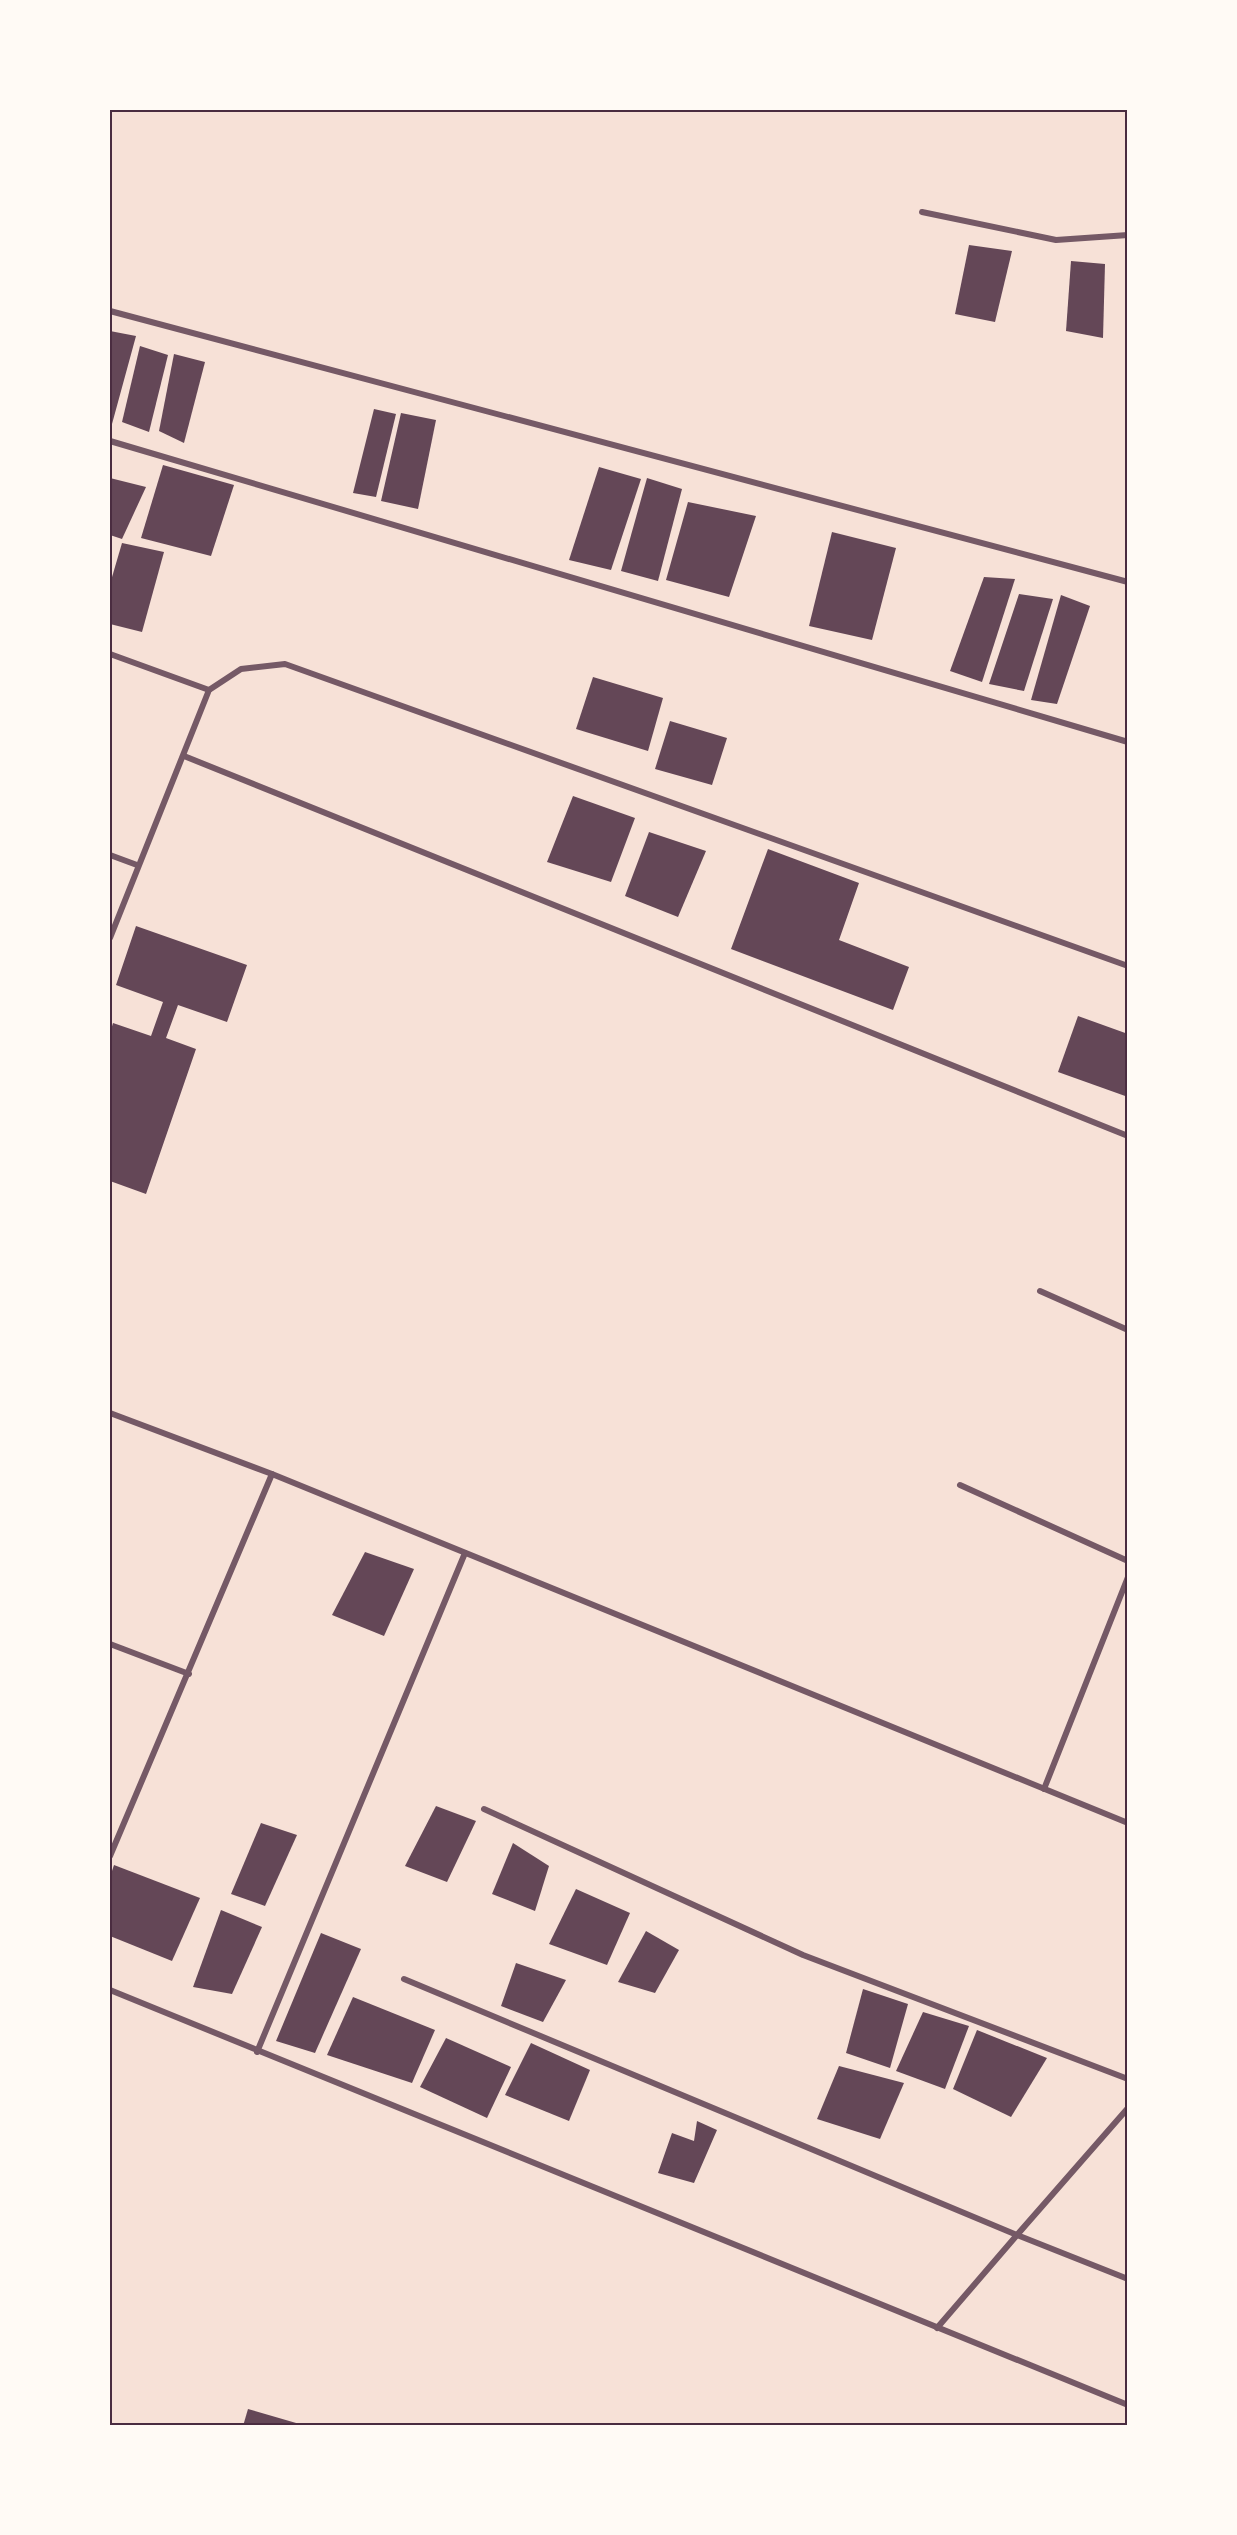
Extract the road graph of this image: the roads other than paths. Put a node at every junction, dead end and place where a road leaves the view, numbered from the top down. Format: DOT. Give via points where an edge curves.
graph roads {
  1 [pos="922,212"];
  2 [pos="1128,235"];
  3 [pos="110,311"];
  4 [pos="110,441"];
  5 [pos="1128,582"];
  6 [pos="110,654"];
  7 [pos="209,690"];
  8 [pos="1128,742"];
  9 [pos="184,756"];
  10 [pos="110,855"];
  11 [pos="137,865"];
  12 [pos="110,938"];
  13 [pos="1128,966"];
  14 [pos="1128,1136"];
  15 [pos="1040,1291"];
  16 [pos="1128,1330"];
  17 [pos="110,1413"];
  18 [pos="272,1474"];
  19 [pos="960,1485"];
  20 [pos="465,1552"];
  21 [pos="1128,1561"];
  22 [pos="1128,1577"];
  23 [pos="110,1644"];
  24 [pos="189,1674"];
  25 [pos="1044,1789"];
  26 [pos="484,1809"];
  27 [pos="1128,1823"];
  28 [pos="110,1855"];
  29 [pos="404,1979"];
  30 [pos="110,1990"];
  31 [pos="257,2052"];
  32 [pos="1128,2079"];
  33 [pos="1128,2108"];
  34 [pos="1017,2235"];
  35 [pos="1128,2278"];
  36 [pos="937,2328"];
  37 [pos="1128,2405"];
  1 -- 2 [label="street" via="1056,240"];
  3 -- 5 [label="street"];
  4 -- 8 [label="street"];
  6 -- 7 [label="street"];
  7 -- 9 [label="street"];
  7 -- 13 [label="street" via="241,669 285,664"];
  9 -- 11 [label="street"];
  9 -- 14 [label="street"];
  10 -- 11 [label="street"];
  11 -- 12 [label="street"];
  15 -- 16 [label="street"];
  17 -- 18 [label="street"];
  18 -- 20 [label="street"];
  18 -- 24 [label="street"];
  19 -- 21 [label="street"];
  20 -- 25 [label="street"];
  20 -- 31 [label="street"];
  22 -- 25 [label="street"];
  23 -- 24 [label="street"];
  24 -- 28 [label="street"];
  25 -- 27 [label="street"];
  26 -- 32 [label="street" via="803,1955"];
  29 -- 34 [label="street"];
  30 -- 31 [label="street"];
  31 -- 36 [label="street"];
  33 -- 34 [label="street"];
  34 -- 35 [label="street"];
  34 -- 36 [label="street"];
  36 -- 37 [label="street"];
}
